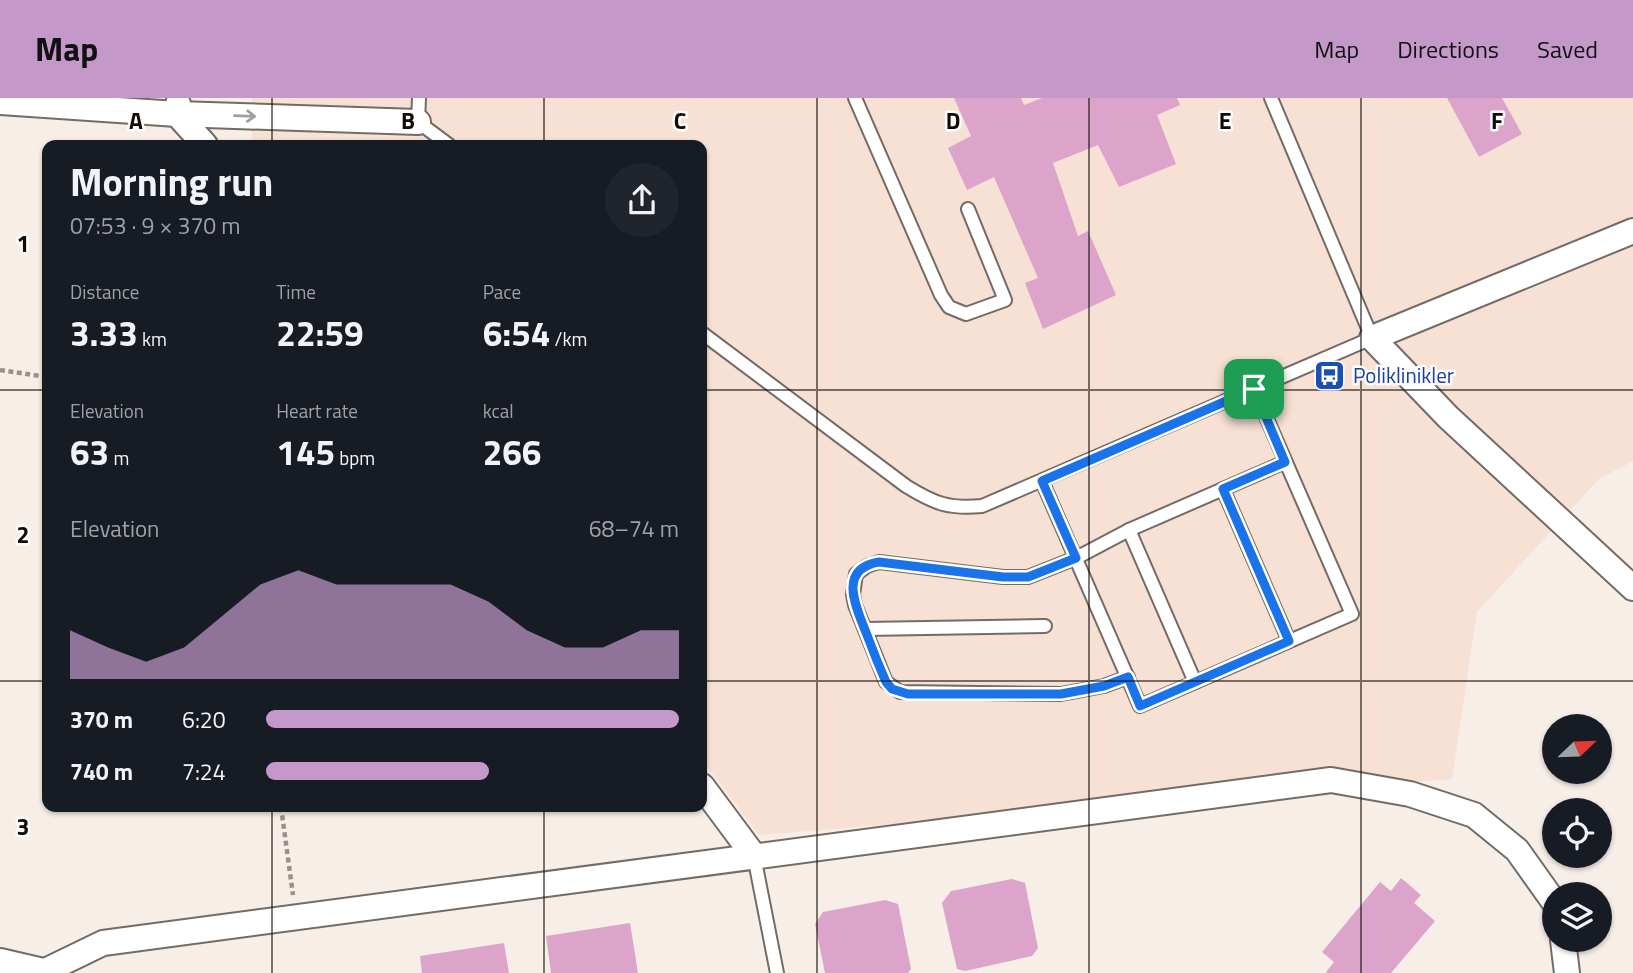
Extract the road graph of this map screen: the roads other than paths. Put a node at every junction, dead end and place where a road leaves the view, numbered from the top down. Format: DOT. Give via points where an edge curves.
graph roads {
  1 [pos="855,98"];
  2 [pos="1271,98"];
  3 [pos="0,102"];
  4 [pos="177,106"];
  5 [pos="419,110"];
  6 [pos="201,140"];
  7 [pos="445,140"];
  8 [pos="968,209"];
  9 [pos="1633,232"];
  10 [pos="707,337"];
  11 [pos="1372,338"];
  12 [pos="1254,389"];
  13 [pos="1285,462"];
  14 [pos="1042,481"];
  15 [pos="1223,489"];
  16 [pos="1129,530"];
  17 [pos="1076,558"];
  18 [pos="1633,588"];
  19 [pos="1045,626"];
  20 [pos="864,629"];
  21 [pos="1289,641"];
  22 [pos="1128,677"];
  23 [pos="1195,682"];
  24 [pos="707,793"];
  25 [pos="754,856"];
  26 [pos="1542,885"];
  27 [pos="1564,952"];
  28 [pos="0,961"];
  29 [pos="42,972"];
  30 [pos="777,973"];
  31 [pos="1567,973"];
  1 -- 8 [label="lane" via="941,295 949,307 967,314 1004,300"];
  2 -- 11 [label="lane"];
  3 -- 4 [label="street"];
  4 -- 5 [label="street, one-way"];
  4 -- 6 [label="street"];
  5 -- 7 [label="lane"];
  9 -- 11 [label="street"];
  10 -- 14 [label="lane" via="932,502 957,508 982,506"];
  11 -- 12 [label="lane"];
  11 -- 18 [label="street" via="1448,417"];
  12 -- 13 [label="lane"];
  12 -- 14 [label="lane"];
  13 -- 15 [label="lane"];
  13 -- 21 [label="lane" via="1352,614"];
  14 -- 17 [label="lane"];
  15 -- 16 [label="lane"];
  15 -- 21 [label="lane"];
  16 -- 17 [label="lane"];
  16 -- 23 [label="lane"];
  17 -- 20 [label="lane" via="1028,577 872,564 856,573 854,585"];
  17 -- 22 [label="lane"];
  19 -- 20 [label="lane"];
  20 -- 22 [label="lane" via="886,682 908,694 1061,694"];
  21 -- 23 [label="lane"];
  22 -- 23 [label="lane" via="1140,706"];
  24 -- 25 [label="street"];
  25 -- 26 [label="street" via="1331,780 1410,794 1474,815 1517,850"];
  25 -- 29 [label="street" via="103,943"];
  25 -- 30 [label="lane"];
  27 -- 31 [label="street"];
  28 -- 29 [label="street"];
}
